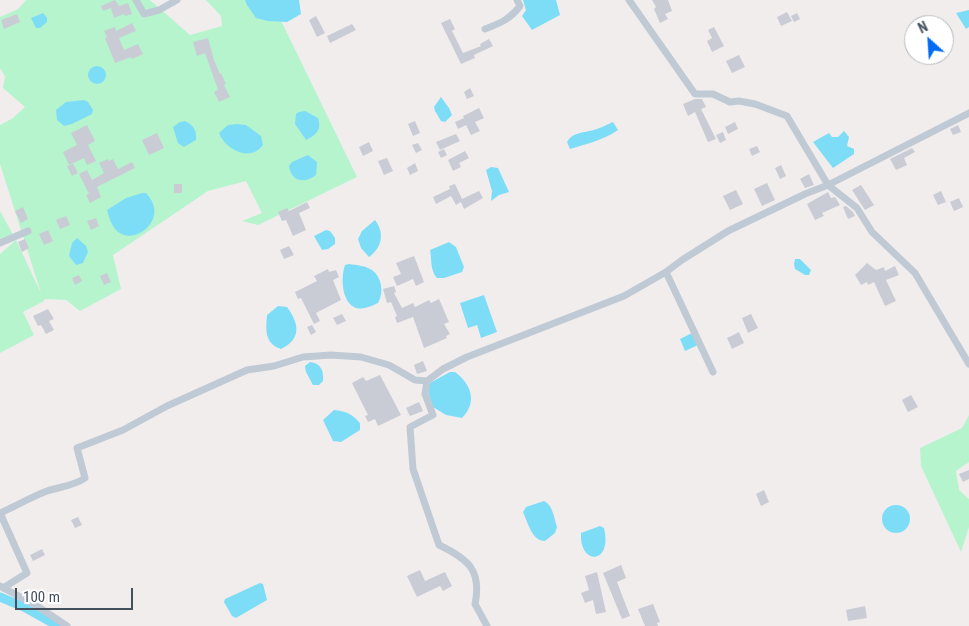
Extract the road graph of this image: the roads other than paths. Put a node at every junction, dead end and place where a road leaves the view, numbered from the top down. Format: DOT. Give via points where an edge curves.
graph roads {
  1 [pos="136,0"];
  2 [pos="177,0"];
  3 [pos="517,0"];
  4 [pos="629,0"];
  5 [pos="485,29"];
  6 [pos="969,114"];
  7 [pos="828,185"];
  8 [pos="28,231"];
  9 [pos="0,243"];
  10 [pos="666,272"];
  11 [pos="969,364"];
  12 [pos="713,372"];
  13 [pos="427,381"];
  14 [pos="1,587"];
  15 [pos="66,626"];
  16 [pos="487,626"];
  1 -- 2 [label="street" via="144,14"];
  3 -- 5 [label="street" via="520,6 512,16"];
  4 -- 7 [label="street" via="695,94 713,94 730,102 755,104 787,116"];
  6 -- 7 [label="street"];
  7 -- 10 [label="street" via="728,231"];
  7 -- 11 [label="street" via="856,208 872,232 915,273"];
  8 -- 9 [label="street"];
  10 -- 12 [label="street"];
  10 -- 13 [label="street" via="624,296 466,357"];
  13 -- 14 [label="street" via="415,380 389,365 361,357 303,357 247,370 123,430 77,448 85,478 38,495 0,514 27,572"];
  13 -- 16 [label="street" via="425,394 433,415 410,427 413,469 439,545 460,556 473,570 478,592 475,604"];
  14 -- 15 [label="street"];
}
